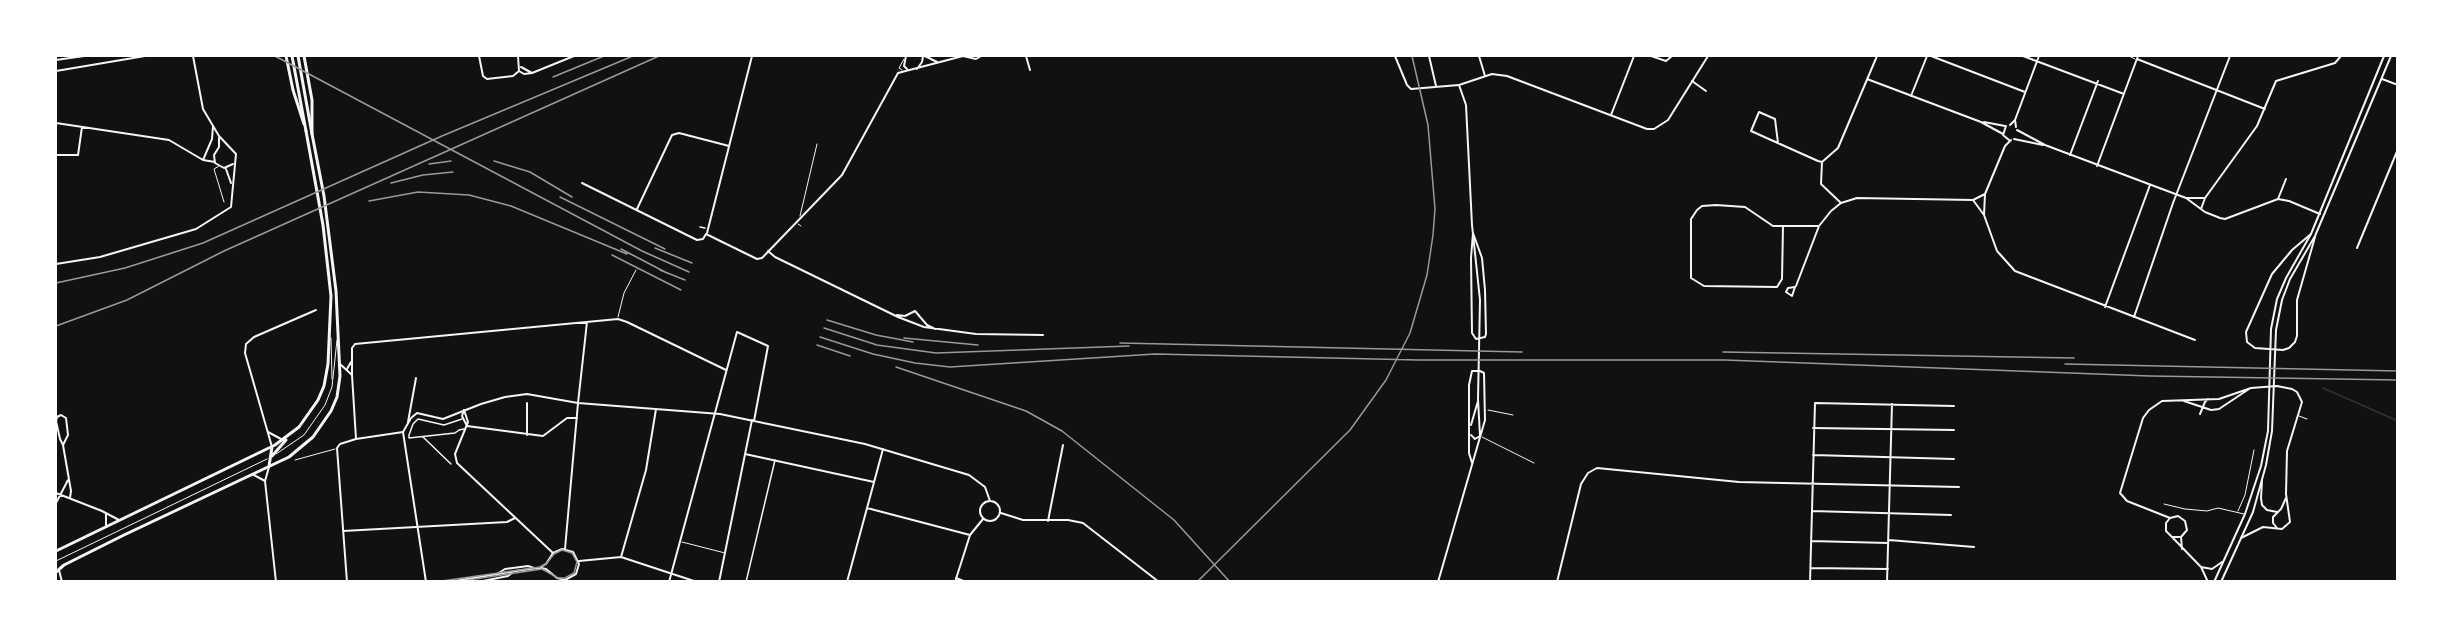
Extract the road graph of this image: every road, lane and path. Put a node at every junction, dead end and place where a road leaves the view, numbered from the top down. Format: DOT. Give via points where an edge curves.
graph roads {
  1 [pos="84,56"];
  2 [pos="145,56"];
  3 [pos="193,56"];
  4 [pos="286,56"];
  5 [pos="292,56"];
  6 [pos="298,56"];
  7 [pos="304,56"];
  8 [pos="479,56"];
  9 [pos="518,56"];
  10 [pos="574,56"];
  11 [pos="752,56"];
  12 [pos="906,56"];
  13 [pos="924,56"];
  14 [pos="963,56"];
  15 [pos="981,56"];
  16 [pos="1026,56"];
  17 [pos="1395,56"];
  18 [pos="1429,56"];
  19 [pos="1479,56"];
  20 [pos="1634,56"];
  21 [pos="1651,56"];
  22 [pos="1672,56"];
  23 [pos="1708,56"];
  24 [pos="1877,56"];
  25 [pos="1927,56"];
  26 [pos="1931,56"];
  27 [pos="2023,56"];
  28 [pos="2039,56"];
  29 [pos="2129,56"];
  30 [pos="2230,56"];
  31 [pos="2341,56"];
  32 [pos="2384,56"];
  33 [pos="2391,56"];
  34 [pos="126,57"];
  35 [pos="972,57"];
  36 [pos="2137,57"];
  37 [pos="904,59"];
  38 [pos="56,60"];
  39 [pos="2037,61"];
  40 [pos="936,62"];
  41 [pos="519,69"];
  42 [pos="917,69"];
  43 [pos="910,70"];
  44 [pos="1030,70"];
  45 [pos="56,71"];
  46 [pos="904,71"];
  47 [pos="531,73"];
  48 [pos="1485,76"];
  49 [pos="1868,79"];
  50 [pos="2382,79"];
  51 [pos="1692,81"];
  52 [pos="2097,82"];
  53 [pos="1459,85"];
  54 [pos="1437,86"];
  55 [pos="2397,86"];
  56 [pos="1707,91"];
  57 [pos="2216,91"];
  58 [pos="2025,92"];
  59 [pos="2124,94"];
  60 [pos="1911,96"];
  61 [pos="2265,109"];
  62 [pos="1611,115"];
  63 [pos="2015,120"];
  64 [pos="1981,122"];
  65 [pos="56,123"];
  66 [pos="213,126"];
  67 [pos="2008,126"];
  68 [pos="82,127"];
  69 [pos="2017,129"];
  70 [pos="306,131"];
  71 [pos="312,134"];
  72 [pos="219,136"];
  73 [pos="2004,136"];
  74 [pos="2013,139"];
  75 [pos="1778,143"];
  76 [pos="817,144"];
  77 [pos="2045,145"];
  78 [pos="226,146"];
  79 [pos="729,146"];
  80 [pos="2005,146"];
  81 [pos="219,147"];
  82 [pos="2397,149"];
  83 [pos="56,155"];
  84 [pos="2070,155"];
  85 [pos="203,160"];
  86 [pos="215,162"];
  87 [pos="1822,162"];
  88 [pos="235,163"];
  89 [pos="219,166"];
  90 [pos="2097,166"];
  91 [pos="225,168"];
  92 [pos="2286,179"];
  93 [pos="582,183"];
  94 [pos="2150,185"];
  95 [pos="232,186"];
  96 [pos="1985,194"];
  97 [pos="2177,195"];
  98 [pos="2186,198"];
  99 [pos="2205,198"];
  100 [pos="2278,199"];
  101 [pos="1973,200"];
  102 [pos="224,202"];
  103 [pos="1841,203"];
  104 [pos="637,209"];
  105 [pos="2201,209"];
  106 [pos="2320,214"];
  107 [pos="1984,215"];
  108 [pos="800,218"];
  109 [pos="796,222"];
  110 [pos="801,226"];
  111 [pos="1783,226"];
  112 [pos="1819,226"];
  113 [pos="700,227"];
  114 [pos="705,228"];
  115 [pos="1473,233"];
  116 [pos="706,234"];
  117 [pos="2311,234"];
  118 [pos="2315,236"];
  119 [pos="2357,248"];
  120 [pos="768,251"];
  121 [pos="56,264"];
  122 [pos="636,270"];
  123 [pos="1796,286"];
  124 [pos="2105,307"];
  125 [pos="316,310"];
  126 [pos="894,314"];
  127 [pos="908,314"];
  128 [pos="920,316"];
  129 [pos="2134,316"];
  130 [pos="618,319"];
  131 [pos="908,321"];
  132 [pos="587,322"];
  133 [pos="915,323"];
  134 [pos="331,328"];
  135 [pos="337,329"];
  136 [pos="936,329"];
  137 [pos="1043,335"];
  138 [pos="2195,340"];
  139 [pos="352,360"];
  140 [pos="340,364"];
  141 [pos="347,369"];
  142 [pos="726,370"];
  143 [pos="352,375"];
  144 [pos="416,378"];
  145 [pos="332,381"];
  146 [pos="2251,388"];
  147 [pos="2223,397"];
  148 [pos="1479,399"];
  149 [pos="2208,399"];
  150 [pos="2181,400"];
  151 [pos="527,403"];
  152 [pos="578,403"];
  153 [pos="1892,404"];
  154 [pos="2228,404"];
  155 [pos="1954,406"];
  156 [pos="2202,407"];
  157 [pos="409,408"];
  158 [pos="656,409"];
  159 [pos="464,410"];
  160 [pos="1488,410"];
  161 [pos="417,413"];
  162 [pos="716,413"];
  163 [pos="2200,414"];
  164 [pos="1513,415"];
  165 [pos="2299,416"];
  166 [pos="463,418"];
  167 [pos="577,418"];
  168 [pos="2307,419"];
  169 [pos="753,420"];
  170 [pos="408,423"];
  171 [pos="467,426"];
  172 [pos="1470,426"];
  173 [pos="1813,428"];
  174 [pos="464,429"];
  175 [pos="1891,430"];
  176 [pos="1954,430"];
  177 [pos="268,432"];
  178 [pos="293,432"];
  179 [pos="403,432"];
  180 [pos="1470,434"];
  181 [pos="527,435"];
  182 [pos="1480,436"];
  183 [pos="422,437"];
  184 [pos="284,439"];
  185 [pos="356,439"];
  186 [pos="63,445"];
  187 [pos="1063,446"];
  188 [pos="272,447"];
  189 [pos="337,448"];
  190 [pos="883,449"];
  191 [pos="2254,450"];
  192 [pos="745,453"];
  193 [pos="1813,455"];
  194 [pos="272,456"];
  195 [pos="1890,458"];
  196 [pos="1954,459"];
  197 [pos="295,460"];
  198 [pos="775,460"];
  199 [pos="1472,463"];
  200 [pos="1534,463"];
  201 [pos="450,465"];
  202 [pos="269,467"];
  203 [pos="252,474"];
  204 [pos="69,478"];
  205 [pos="2262,480"];
  206 [pos="265,482"];
  207 [pos="874,482"];
  208 [pos="1812,484"];
  209 [pos="1890,486"];
  210 [pos="1959,487"];
  211 [pos="56,493"];
  212 [pos="2286,494"];
  213 [pos="60,495"];
  214 [pos="2245,495"];
  215 [pos="70,498"];
  216 [pos="2252,498"];
  217 [pos="990,501"];
  218 [pos="56,503"];
  219 [pos="2164,504"];
  220 [pos="867,508"];
  221 [pos="1812,511"];
  222 [pos="2238,512"];
  223 [pos="2278,512"];
  224 [pos="1000,513"];
  225 [pos="106,514"];
  226 [pos="1889,514"];
  227 [pos="2246,514"];
  228 [pos="1951,515"];
  229 [pos="2160,516"];
  230 [pos="2289,516"];
  231 [pos="515,518"];
  232 [pos="2170,518"];
  233 [pos="983,519"];
  234 [pos="118,520"];
  235 [pos="1048,521"];
  236 [pos="2166,523"];
  237 [pos="106,526"];
  238 [pos="417,527"];
  239 [pos="2277,528"];
  240 [pos="343,531"];
  241 [pos="970,535"];
  242 [pos="2172,537"];
  243 [pos="2181,537"];
  244 [pos="2241,538"];
  245 [pos="1811,541"];
  246 [pos="680,542"];
  247 [pos="1888,542"];
  248 [pos="1974,547"];
  249 [pos="565,549"];
  250 [pos="2182,549"];
  251 [pos="56,551"];
  252 [pos="553,553"];
  253 [pos="725,553"];
  254 [pos="621,557"];
  255 [pos="550,558"];
  256 [pos="2225,559"];
  257 [pos="56,561"];
  258 [pos="579,561"];
  259 [pos="2201,567"];
  260 [pos="60,568"];
  261 [pos="537,568"];
  262 [pos="1810,568"];
  263 [pos="1888,570"];
  264 [pos="56,572"];
  265 [pos="515,572"];
  266 [pos="671,573"];
  267 [pos="497,574"];
  268 [pos="552,575"];
  269 [pos="508,576"];
  270 [pos="461,580"];
  271 [pos="560,580"];
  272 [pos="955,580"];
  273 [pos="1158,581"];
  274 [pos="62,582"];
  275 [pos="276,582"];
  276 [pos="347,582"];
  277 [pos="426,582"];
  278 [pos="448,582"];
  279 [pos="468,582"];
  280 [pos="478,582"];
  281 [pos="504,582"];
  282 [pos="669,582"];
  283 [pos="697,582"];
  284 [pos="719,582"];
  285 [pos="746,582"];
  286 [pos="847,582"];
  287 [pos="966,582"];
  288 [pos="1438,582"];
  289 [pos="1557,582"];
  290 [pos="1810,582"];
  291 [pos="1887,582"];
  292 [pos="2208,582"];
  293 [pos="2214,582"];
  294 [pos="2221,582"];
  1 -- 38 [label="street"];
  2 -- 34 [label="street"];
  3 -- 66 [label="street" via="202,106"];
  4 -- 70 [label="main road"];
  5 -- 70 [label="main road"];
  6 -- 71 [label="main road"];
  7 -- 71 [label="main road" via="312,100"];
  8 -- 41 [label="street" via="483,76 492,79 513,76"];
  9 -- 41 [label="street"];
  10 -- 47 [label="street"];
  11 -- 79 [label="street"];
  12 -- 37 [label="street"];
  13 -- 40 [label="street"];
  13 -- 42 [label="street"];
  14 -- 35 [label="street"];
  14 -- 40 [label="street"];
  15 -- 35 [label="street"];
  16 -- 44 [label="street"];
  17 -- 54 [label="street" via="1408,87 1413,90"];
  18 -- 54 [label="street"];
  19 -- 48 [label="street"];
  20 -- 62 [label="street"];
  21 -- 22 [label="street" via="1666,61"];
  23 -- 51 [label="street"];
  24 -- 49 [label="street"];
  25 -- 60 [label="street"];
  26 -- 58 [label="street"];
  27 -- 39 [label="street"];
  28 -- 39 [label="street"];
  29 -- 36 [label="lane"];
  30 -- 57 [label="street"];
  31 -- 61 [label="street" via="2335,63 2276,81"];
  32 -- 106 [label="street"];
  33 -- 50 [label="street"];
  34 -- 45 [label="street"];
  36 -- 57 [label="street"];
  36 -- 59 [label="street"];
  37 -- 43 [label="street" via="904,66"];
  37 -- 46 [label="lane" via="899,69"];
  39 -- 52 [label="street"];
  39 -- 58 [label="street"];
  40 -- 42 [label="street"];
  41 -- 47 [label="street"];
  41 -- 47 [label="street" via="524,74"];
  42 -- 43 [label="street"];
  43 -- 46 [label="street"];
  46 -- 108 [label="street" via="895,76 844,172"];
  48 -- 53 [label="street"];
  48 -- 62 [label="street" via="1522,80"];
  49 -- 60 [label="street"];
  49 -- 87 [label="street" via="1838,148"];
  50 -- 55 [label="street"];
  50 -- 118 [label="street"];
  51 -- 56 [label="street"];
  51 -- 62 [label="street" via="1659,128 1647,129"];
  52 -- 59 [label="street"];
  52 -- 84 [label="street"];
  53 -- 54 [label="street"];
  53 -- 115 [label="street" via="1466,105"];
  57 -- 61 [label="street"];
  57 -- 97 [label="street"];
  58 -- 63 [label="street"];
  59 -- 90 [label="street"];
  60 -- 64 [label="street"];
  61 -- 99 [label="street"];
  63 -- 67 [label="street"];
  63 -- 69 [label="street"];
  64 -- 67 [label="street"];
  64 -- 73 [label="street"];
  65 -- 68 [label="street"];
  66 -- 72 [label="street"];
  66 -- 85 [label="street"];
  67 -- 69 [label="street"];
  67 -- 73 [label="street"];
  68 -- 83 [label="street" via="78,155"];
  68 -- 85 [label="street" via="169,140"];
  69 -- 74 [label="street"];
  69 -- 77 [label="street"];
  70 -- 134 [label="main road" via="330,285"];
  71 -- 135 [label="main road" via="333,257"];
  72 -- 78 [label="street"];
  72 -- 81 [label="street"];
  73 -- 74 [label="street"];
  73 -- 80 [label="street"];
  74 -- 77 [label="street"];
  74 -- 80 [label="street"];
  75 -- 75 [label="street" via="1775,118 1759,112 1752,131"];
  75 -- 87 [label="street"];
  76 -- 108 [label="lane"];
  77 -- 84 [label="street"];
  78 -- 81 [label="street"];
  78 -- 88 [label="street" via="235,152"];
  79 -- 104 [label="street" via="679,133 672,135"];
  79 -- 116 [label="street"];
  80 -- 96 [label="street"];
  81 -- 86 [label="street"];
  82 -- 119 [label="street"];
  84 -- 90 [label="street"];
  85 -- 86 [label="street"];
  86 -- 89 [label="street"];
  87 -- 103 [label="street" via="1821,184"];
  88 -- 91 [label="street"];
  88 -- 95 [label="street"];
  89 -- 91 [label="street"];
  89 -- 102 [label="lane" via="214,169"];
  90 -- 94 [label="street"];
  91 -- 95 [label="street"];
  92 -- 100 [label="street"];
  93 -- 104 [label="street"];
  94 -- 97 [label="street"];
  94 -- 124 [label="street"];
  95 -- 121 [label="street" via="230,208 199,228 100,257"];
  96 -- 101 [label="street"];
  96 -- 107 [label="street"];
  97 -- 98 [label="street"];
  97 -- 129 [label="street"];
  98 -- 99 [label="street"];
  98 -- 105 [label="street"];
  99 -- 105 [label="street"];
  100 -- 105 [label="street" via="2225,219"];
  100 -- 106 [label="street"];
  101 -- 103 [label="street" via="1857,198"];
  101 -- 107 [label="street"];
  103 -- 112 [label="street"];
  104 -- 116 [label="street" via="697,240"];
  106 -- 117 [label="street"];
  107 -- 124 [label="street" via="1997,251 2015,271"];
  108 -- 109 [label="street"];
  109 -- 110 [label="lane"];
  109 -- 120 [label="street"];
  111 -- 111 [label="street" via="1768,224 1745,207 1702,206 1691,219 1691,278 1704,286 1777,287 1782,279"];
  111 -- 112 [label="street"];
  112 -- 123 [label="street"];
  113 -- 114 [label="street"];
  115 -- 115 [label="street" via="1472,333 1476,339 1486,334 1485,290 1482,258"];
  115 -- 148 [label="street" via="1479,285"];
  116 -- 120 [label="street" via="757,259"];
  117 -- 118 [label="street" via="2271,274 2246,338 2255,348 2283,350 2293,345 2297,300"];
  117 -- 216 [label="street" via="2280,291 2272,321 2268,431"];
  118 -- 205 [label="street" via="2285,292 2278,316 2272,431"];
  120 -- 126 [label="street"];
  122 -- 130 [label="lane" via="624,293"];
  124 -- 129 [label="street"];
  125 -- 177 [label="street" via="246,344 245,353"];
  126 -- 127 [label="street"];
  126 -- 131 [label="street"];
  127 -- 128 [label="street" via="915,311"];
  127 -- 131 [label="street"];
  128 -- 133 [label="street"];
  128 -- 136 [label="street"];
  129 -- 138 [label="street"];
  130 -- 132 [label="street"];
  130 -- 142 [label="street"];
  131 -- 133 [label="street"];
  132 -- 139 [label="street" via="355,344"];
  132 -- 152 [label="street"];
  133 -- 136 [label="street"];
  134 -- 145 [label="lane"];
  134 -- 178 [label="main road" via="323,389"];
  135 -- 140 [label="main road"];
  135 -- 145 [label="lane"];
  136 -- 137 [label="street"];
  139 -- 141 [label="street"];
  139 -- 143 [label="street"];
  140 -- 141 [label="street"];
  140 -- 202 [label="main road" via="336,399 322,427 300,450"];
  141 -- 143 [label="street"];
  142 -- 162 [label="street"];
  142 -- 169 [label="street" via="737,332 767,344"];
  143 -- 185 [label="street"];
  144 -- 157 [label="street"];
  145 -- 194 [label="lane" via="326,403 309,429"];
  146 -- 147 [label="street"];
  146 -- 154 [label="street"];
  146 -- 165 [label="street" via="2284,387 2297,392 2302,402"];
  147 -- 149 [label="street"];
  147 -- 154 [label="street"];
  148 -- 172 [label="street"];
  148 -- 182 [label="street"];
  149 -- 150 [label="street"];
  149 -- 156 [label="street"];
  150 -- 156 [label="street"];
  150 -- 229 [label="street" via="2162,401 2149,410 2120,488 2123,499"];
  151 -- 181 [label="street"];
  152 -- 158 [label="street"];
  152 -- 159 [label="street" via="505,397"];
  152 -- 167 [label="street"];
  153 -- 155 [label="street"];
  153 -- 173 [label="street" via="1815,402"];
  153 -- 175 [label="street"];
  154 -- 156 [label="street" via="2211,410"];
  156 -- 163 [label="street"];
  157 -- 161 [label="street"];
  157 -- 170 [label="street"];
  158 -- 162 [label="street"];
  158 -- 254 [label="street" via="646,470"];
  159 -- 161 [label="street" via="443,419"];
  159 -- 166 [label="street"];
  159 -- 171 [label="street"];
  160 -- 164 [label="lane"];
  161 -- 170 [label="street"];
  162 -- 169 [label="street"];
  162 -- 246 [label="street"];
  165 -- 168 [label="lane"];
  165 -- 212 [label="street" via="2286,451"];
  166 -- 171 [label="street"];
  166 -- 183 [label="street" via="444,425 418,419 409,438"];
  167 -- 181 [label="street" via="567,418 543,436"];
  167 -- 249 [label="street"];
  169 -- 190 [label="street"];
  169 -- 192 [label="street"];
  170 -- 179 [label="street"];
  171 -- 181 [label="street"];
  171 -- 231 [label="street" via="455,454 457,463"];
  172 -- 180 [label="street"];
  172 -- 182 [label="street" via="1470,378 1472,371 1480,371 1484,373 1485,409"];
  173 -- 175 [label="street"];
  173 -- 193 [label="street"];
  174 -- 183 [label="street"];
  175 -- 176 [label="street"];
  175 -- 195 [label="street"];
  177 -- 184 [label="street"];
  177 -- 188 [label="street"];
  178 -- 184 [label="main road"];
  178 -- 194 [label="main road"];
  179 -- 185 [label="street"];
  179 -- 238 [label="street"];
  180 -- 182 [label="street" via="1475,439"];
  180 -- 199 [label="street"];
  182 -- 199 [label="street"];
  182 -- 200 [label="lane"];
  183 -- 201 [label="street"];
  184 -- 188 [label="main road"];
  185 -- 189 [label="street"];
  186 -- 186 [label="street" via="68,435 62,415 56,421"];
  186 -- 204 [label="street"];
  187 -- 235 [label="street"];
  188 -- 194 [label="main road"];
  188 -- 234 [label="main road"];
  189 -- 197 [label="lane"];
  189 -- 240 [label="street"];
  190 -- 207 [label="street"];
  190 -- 217 [label="street" via="973,477 988,490"];
  191 -- 214 [label="lane"];
  192 -- 198 [label="street"];
  192 -- 253 [label="street"];
  193 -- 195 [label="street"];
  193 -- 208 [label="street"];
  194 -- 202 [label="main road"];
  194 -- 257 [label="lane"];
  195 -- 196 [label="street"];
  195 -- 209 [label="street"];
  198 -- 207 [label="street"];
  198 -- 285 [label="street"];
  199 -- 288 [label="street"];
  202 -- 203 [label="main road"];
  202 -- 206 [label="street"];
  203 -- 206 [label="street"];
  203 -- 260 [label="main road"];
  204 -- 213 [label="street"];
  204 -- 215 [label="street"];
  205 -- 223 [label="street" via="2262,505"];
  205 -- 244 [label="street"];
  206 -- 275 [label="street"];
  207 -- 220 [label="street"];
  208 -- 209 [label="street"];
  208 -- 221 [label="street"];
  208 -- 289 [label="street" via="1739,482 1597,468 1581,484"];
  209 -- 210 [label="street"];
  209 -- 226 [label="street"];
  211 -- 213 [label="street"];
  212 -- 223 [label="street"];
  212 -- 230 [label="street"];
  213 -- 215 [label="street"];
  213 -- 218 [label="street"];
  214 -- 216 [label="lane"];
  214 -- 222 [label="lane"];
  215 -- 225 [label="street"];
  216 -- 227 [label="street"];
  217 -- 224 [label="street" via="999,505"];
  217 -- 233 [label="street" via="980,508"];
  219 -- 222 [label="lane"];
  220 -- 241 [label="street"];
  220 -- 286 [label="street"];
  221 -- 226 [label="street"];
  221 -- 245 [label="street"];
  222 -- 227 [label="lane"];
  223 -- 230 [label="street"];
  223 -- 239 [label="street" via="2272,520"];
  224 -- 233 [label="street" via="993,521"];
  224 -- 235 [label="street" via="1021,520"];
  225 -- 234 [label="street"];
  225 -- 237 [label="street"];
  226 -- 228 [label="street"];
  226 -- 247 [label="street"];
  227 -- 256 [label="street"];
  229 -- 232 [label="street"];
  229 -- 236 [label="street"];
  230 -- 239 [label="street" via="2286,527"];
  231 -- 238 [label="street" via="507,522"];
  231 -- 252 [label="street"];
  232 -- 236 [label="street"];
  232 -- 243 [label="street" via="2178,516 2185,521 2187,530"];
  233 -- 241 [label="street"];
  234 -- 237 [label="main road"];
  235 -- 273 [label="street" via="1087,525"];
  236 -- 242 [label="street" via="2166,531"];
  237 -- 251 [label="main road"];
  238 -- 240 [label="street"];
  238 -- 277 [label="street"];
  239 -- 244 [label="street" via="2263,527"];
  240 -- 276 [label="street"];
  241 -- 272 [label="street"];
  242 -- 243 [label="street"];
  242 -- 250 [label="street"];
  243 -- 250 [label="street"];
  244 -- 294 [label="street"];
  245 -- 247 [label="street"];
  245 -- 262 [label="street"];
  246 -- 253 [label="lane"];
  246 -- 266 [label="street"];
  247 -- 248 [label="street"];
  247 -- 263 [label="street"];
  249 -- 252 [label="street"];
  249 -- 258 [label="street"];
  250 -- 259 [label="street"];
  252 -- 255 [label="street"];
  253 -- 284 [label="street"];
  254 -- 258 [label="street"];
  254 -- 266 [label="street"];
  255 -- 261 [label="street"];
  255 -- 268 [label="street" via="548,567"];
  256 -- 259 [label="street" via="2212,569"];
  256 -- 293 [label="street"];
  258 -- 271 [label="street" via="574,576"];
  259 -- 292 [label="street"];
  260 -- 264 [label="main road"];
  260 -- 274 [label="street"];
  261 -- 265 [label="street"];
  261 -- 267 [label="street" via="518,567"];
  261 -- 268 [label="street"];
  262 -- 263 [label="street"];
  262 -- 290 [label="street"];
  263 -- 291 [label="street"];
  265 -- 267 [label="street"];
  265 -- 269 [label="street"];
  266 -- 282 [label="street"];
  266 -- 283 [label="street"];
  267 -- 270 [label="street"];
  268 -- 271 [label="street"];
  269 -- 280 [label="street"];
  269 -- 281 [label="street"];
  270 -- 278 [label="street"];
  270 -- 279 [label="street"];
  272 -- 287 [label="street"];
}
